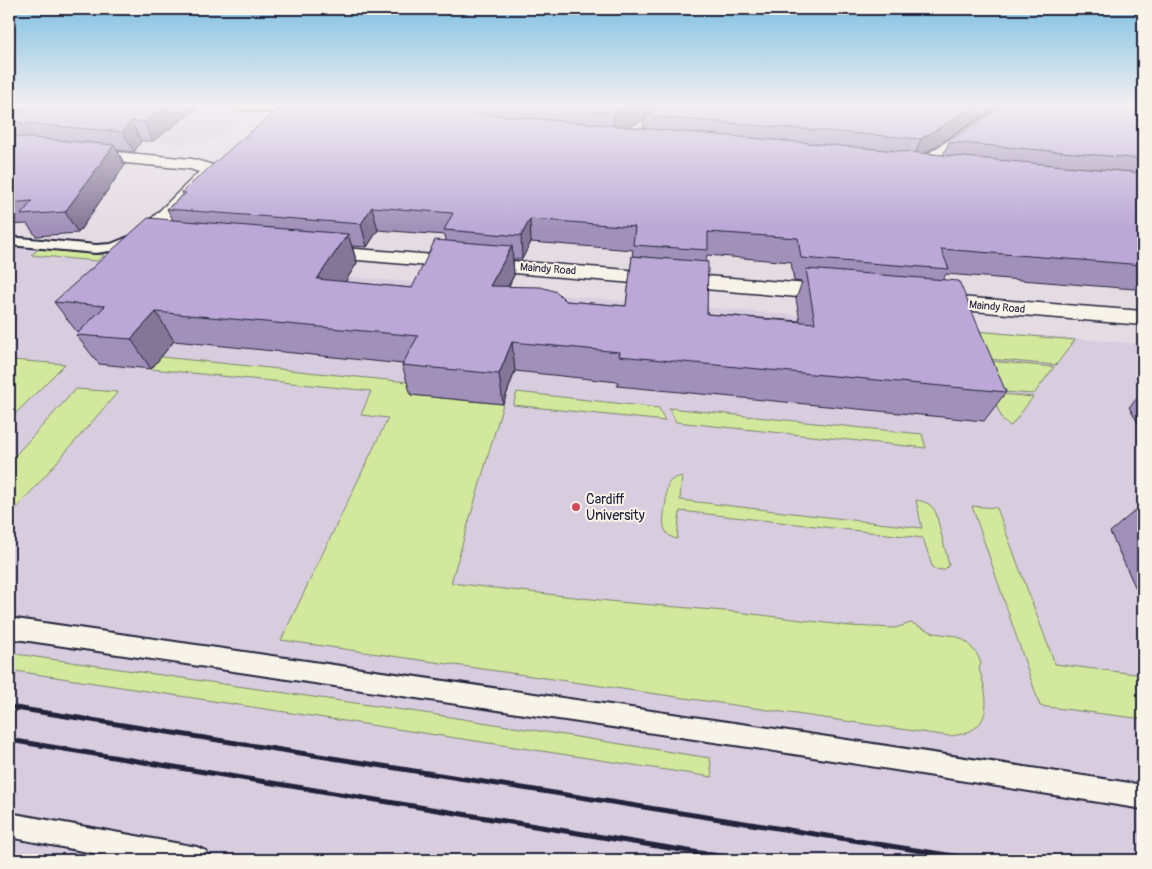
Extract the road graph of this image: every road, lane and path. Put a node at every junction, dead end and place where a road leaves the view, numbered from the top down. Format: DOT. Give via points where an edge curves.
graph roads {
  1 [pos="66,147"];
  2 [pos="950,147"];
  3 [pos="898,166"];
  4 [pos="918,168"];
  5 [pos="947,171"];
  6 [pos="151,232"];
  7 [pos="185,240"];
  8 [pos="9,241"];
  9 [pos="299,250"];
  10 [pos="851,295"];
  11 [pos="910,300"];
  12 [pos="1143,318"];
  13 [pos="9,628"];
  14 [pos="1143,797"];
  15 [pos="9,825"];
  16 [pos="196,860"];
  1 -- 6 [label="street" via="213,167"];
  2 -- 4 [label="street"];
  3 -- 4 [label="street"];
  4 -- 5 [label="street"];
  6 -- 7 [label="street" via="164,238"];
  6 -- 8 [label="lane" via="113,247 100,248"];
  9 -- 10 [label="street, Maindy Road"];
  11 -- 12 [label="street, Maindy Road"];
  13 -- 14 [label="lane"];
  15 -- 16 [label="lane"];
}
